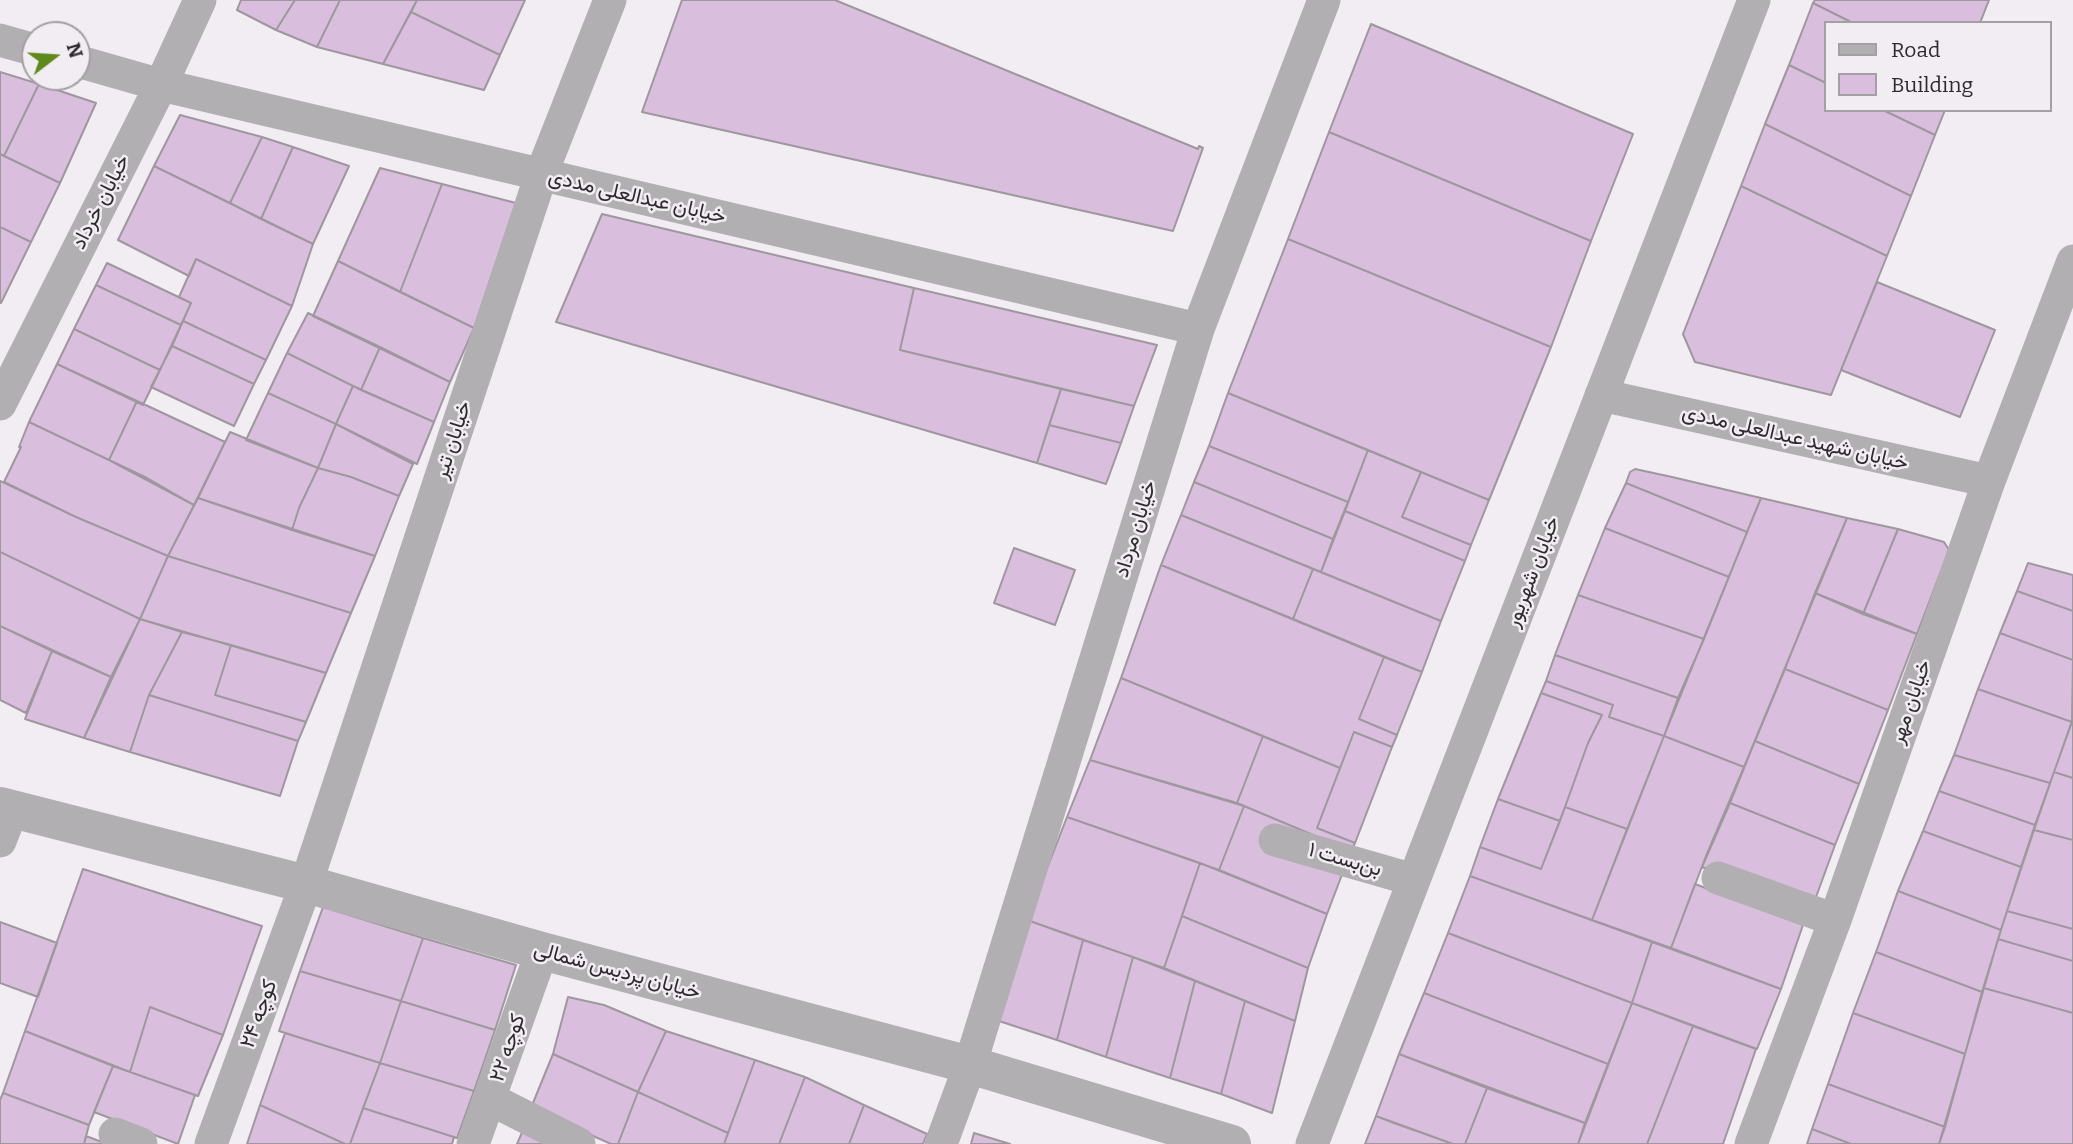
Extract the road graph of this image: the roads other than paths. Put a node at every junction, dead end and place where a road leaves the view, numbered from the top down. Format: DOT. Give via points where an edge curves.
graph roads {
  1 [pos="200,0"];
  2 [pos="610,0"];
  3 [pos="1324,0"];
  4 [pos="1754,0"];
  5 [pos="0,40"];
  6 [pos="21,46"];
  7 [pos="91,65"];
  8 [pos="161,85"];
  9 [pos="541,175"];
  10 [pos="2073,261"];
  11 [pos="1198,329"];
  12 [pos="1601,395"];
  13 [pos="0,404"];
  14 [pos="1989,481"];
  15 [pos="4,819"];
  16 [pos="1275,840"];
  17 [pos="1718,878"];
  18 [pos="1414,880"];
  19 [pos="306,884"];
  20 [pos="1835,920"];
  21 [pos="542,951"];
  22 [pos="970,1065"];
  23 [pos="490,1099"];
  24 [pos="211,1144"];
  25 [pos="473,1144"];
  26 [pos="579,1144"];
  27 [pos="941,1144"];
  28 [pos="1232,1144"];
  29 [pos="1312,1144"];
  30 [pos="1751,1144"];
  1 -- 8 [label="street, خیابان خرداد"];
  2 -- 9 [label="street, خیابان تیر"];
  3 -- 11 [label="street, خیابان مرداد"];
  4 -- 12 [label="street, خیابان شهریور"];
  5 -- 6 [label="street"];
  7 -- 8 [label="street, خیابان عبدالعلی مددی"];
  8 -- 9 [label="street, خیابان عبدالعلی مددی"];
  8 -- 13 [label="street, خیابان خرداد"];
  9 -- 11 [label="street, خیابان عبدالعلی مددی"];
  9 -- 19 [label="street, خیابان تیر"];
  10 -- 14 [label="street, خیابان مهر"];
  11 -- 22 [label="street, خیابان مرداد"];
  12 -- 14 [label="street, خیابان شهید عبدالعلی مددی"];
  12 -- 18 [label="street, خیابان شهریور"];
  14 -- 20 [label="street, خیابان مهر"];
  15 -- 19 [label="street, خیابان پردیس شمالی"];
  16 -- 18 [label="street, بن‌بست ۱"];
  17 -- 20 [label="street"];
  18 -- 29 [label="street, خیابان شهریور"];
  19 -- 21 [label="street, خیابان پردیس شمالی"];
  19 -- 24 [label="street, کوچه ۲۴"];
  20 -- 30 [label="street, خیابان مهر"];
  21 -- 22 [label="street, خیابان پردیس شمالی"];
  21 -- 23 [label="street, کوچه ۲۲"];
  22 -- 27 [label="street, خیابان مرداد"];
  22 -- 28 [label="street, خیابان پردیس شمالی"];
  23 -- 25 [label="street, کوچه ۲۲"];
  23 -- 26 [label="street"];
}
